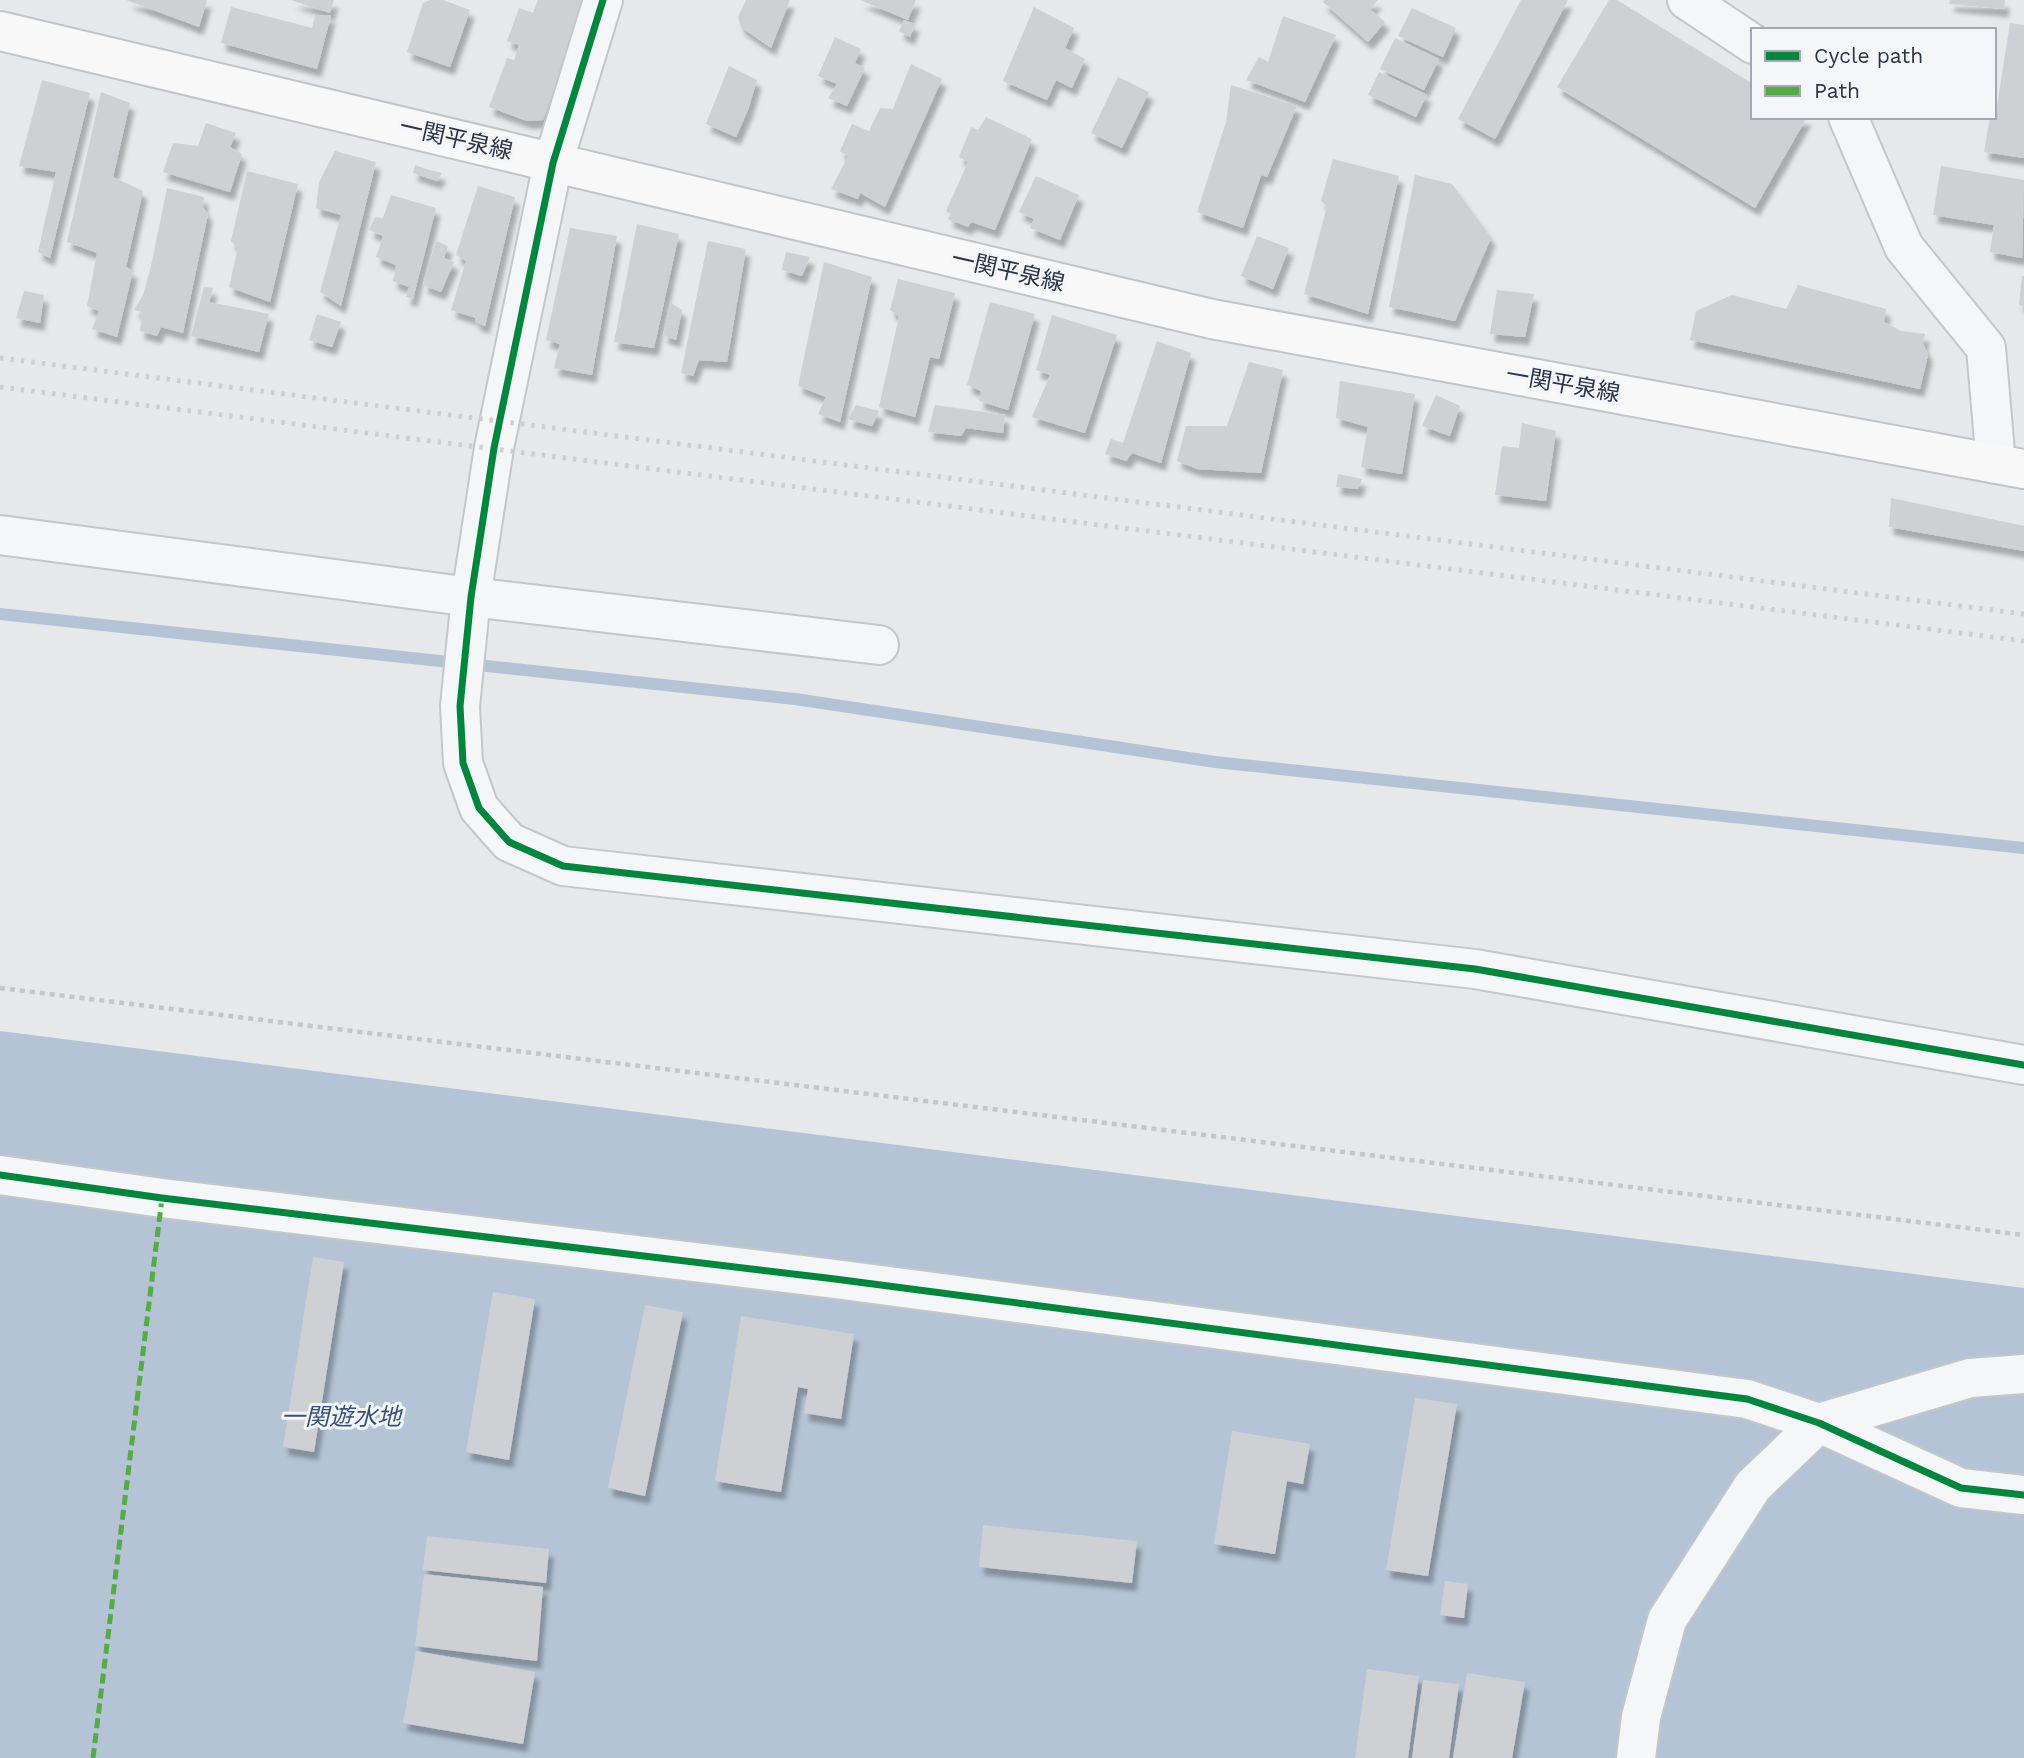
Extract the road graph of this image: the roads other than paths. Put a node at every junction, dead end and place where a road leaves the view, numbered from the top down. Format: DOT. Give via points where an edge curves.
graph roads {
  1 [pos="603,0"];
  2 [pos="1687,0"];
  3 [pos="0,31"];
  4 [pos="1751,43"];
  5 [pos="1849,119"];
  6 [pos="553,163"];
  7 [pos="2010,467"];
  8 [pos="0,534"];
  9 [pos="471,597"];
  10 [pos="879,645"];
  11 [pos="2024,1065"];
  12 [pos="0,1175"];
  13 [pos="2024,1374"];
  14 [pos="1819,1423"];
  15 [pos="2024,1495"];
  16 [pos="1636,1758"];
  1 -- 6 [label="street"];
  2 -- 4 [label="street"];
  3 -- 6 [label="main road, 一関平泉線"];
  5 -- 7 [label="street" via="1904,247 1986,348"];
  6 -- 7 [label="main road, 一関平泉線" via="1212,320"];
  6 -- 9 [label="street" via="494,448"];
  8 -- 9 [label="street"];
  9 -- 10 [label="street"];
  9 -- 11 [label="street" via="460,706 463,763 479,808 509,842 563,866 1475,968"];
  12 -- 14 [label="street" via="849,1280 1733,1397"];
  13 -- 14 [label="street" via="1970,1378"];
  14 -- 15 [label="street" via="1961,1488"];
  14 -- 16 [label="street" via="1753,1486 1667,1620 1641,1717"];
}
